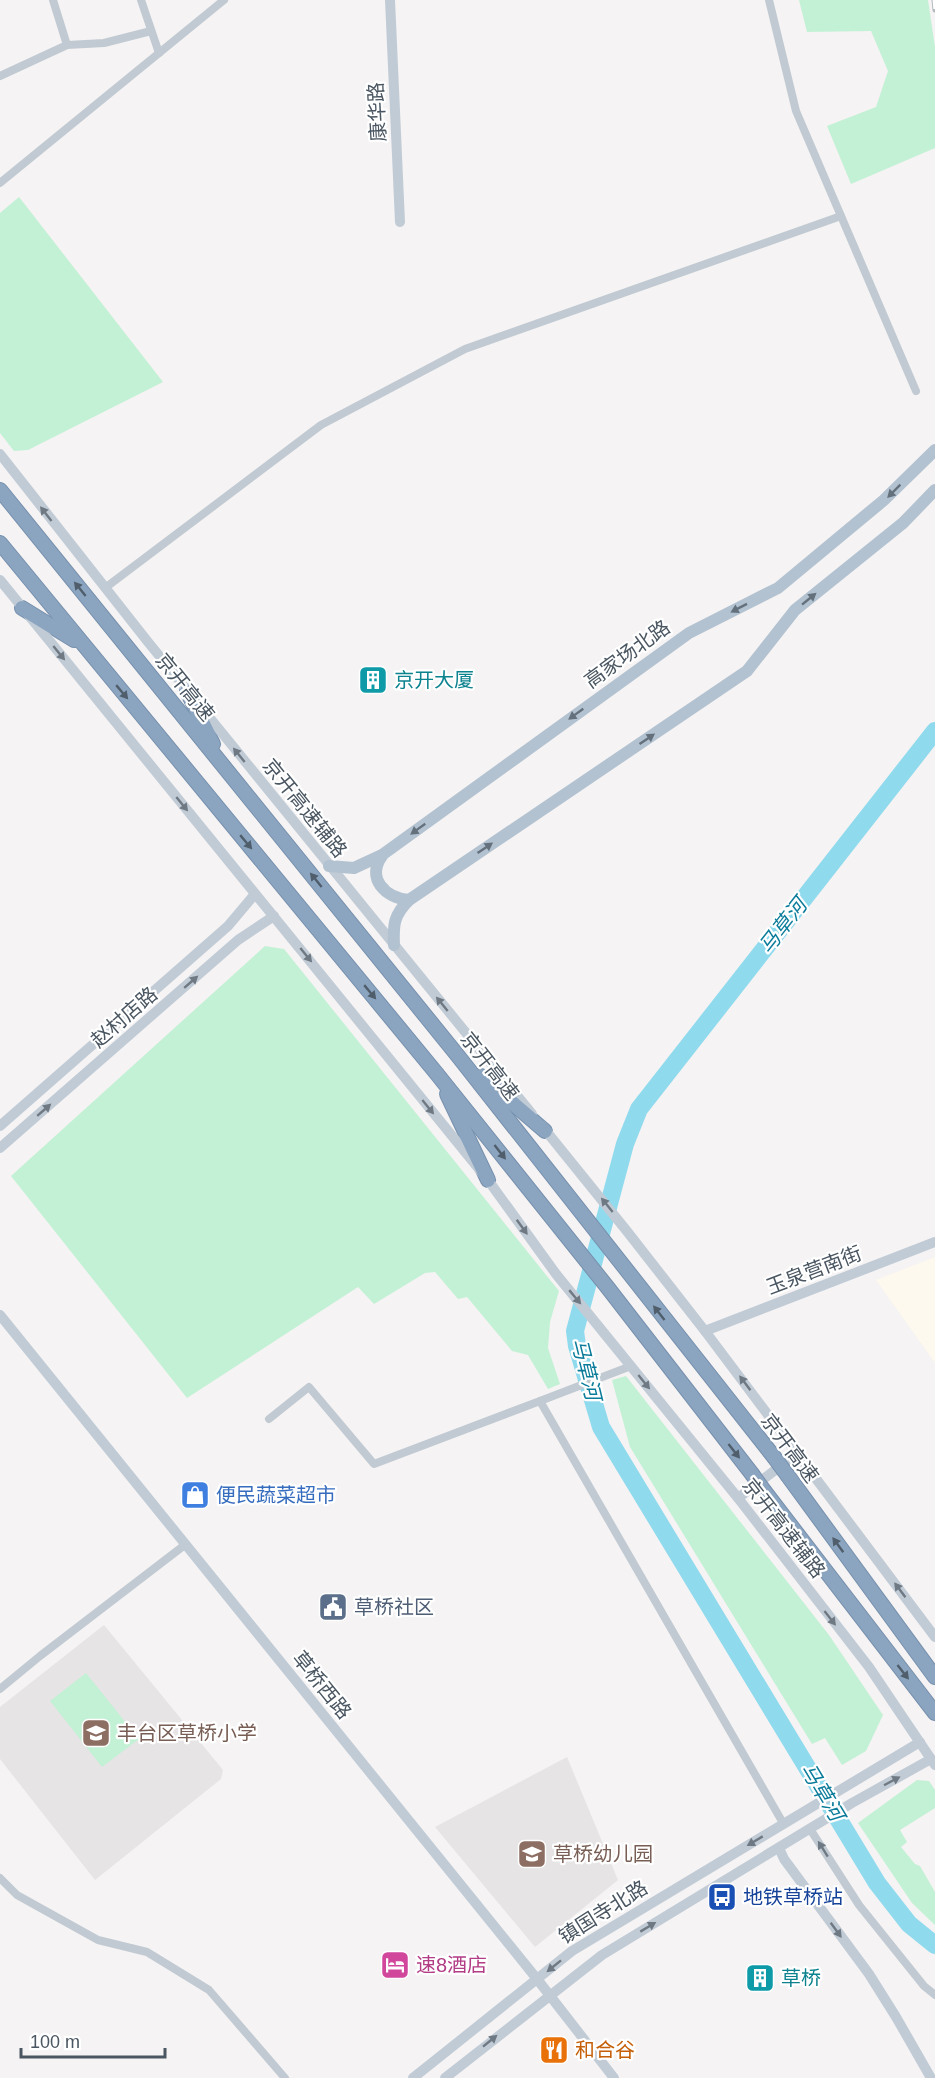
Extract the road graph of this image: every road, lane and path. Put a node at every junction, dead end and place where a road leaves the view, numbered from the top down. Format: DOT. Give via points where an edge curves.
graph roads {
  1 [pos="53,0"];
  2 [pos="141,0"];
  3 [pos="224,0"];
  4 [pos="390,0"];
  5 [pos="769,0"];
  6 [pos="151,31"];
  7 [pos="67,45"];
  8 [pos="159,53"];
  9 [pos="0,75"];
  10 [pos="0,183"];
  11 [pos="841,216"];
  12 [pos="400,222"];
  13 [pos="916,391"];
  14 [pos="935,450"];
  15 [pos="0,454"];
  16 [pos="0,490"];
  17 [pos="935,490"];
  18 [pos="0,543"];
  19 [pos="0,580"];
  20 [pos="105,588"];
  21 [pos="22,608"];
  22 [pos="84,647"];
  23 [pos="187,691"];
  24 [pos="223,764"];
  25 [pos="382,855"];
  26 [pos="329,866"];
  27 [pos="255,894"];
  28 [pos="409,900"];
  29 [pos="274,916"];
  30 [pos="394,945"];
  31 [pos="458,1056"];
  32 [pos="437,1074"];
  33 [pos="0,1126"];
  34 [pos="545,1131"];
  35 [pos="0,1148"];
  36 [pos="488,1180"];
  37 [pos="935,1242"];
  38 [pos="0,1315"];
  39 [pos="705,1331"];
  40 [pos="631,1366"];
  41 [pos="540,1401"];
  42 [pos="269,1419"];
  43 [pos="798,1453"];
  44 [pos="738,1498"];
  45 [pos="186,1544"];
  46 [pos="935,1637"];
  47 [pos="935,1677"];
  48 [pos="0,1689"];
  49 [pos="935,1713"];
  50 [pos="920,1742"];
  51 [pos="933,1762"];
  52 [pos="783,1823"];
  53 [pos="812,1827"];
  54 [pos="778,1848"];
  55 [pos="0,1878"];
  56 [pos="537,1979"];
  57 [pos="549,1995"];
  58 [pos="935,1995"];
  59 [pos="285,2078"];
  60 [pos="413,2078"];
  61 [pos="445,2078"];
  62 [pos="614,2078"];
  63 [pos="931,2078"];
  1 -- 7 [label="street"];
  2 -- 6 [label="street"];
  3 -- 8 [label="street"];
  4 -- 12 [label="street, 康华路"];
  5 -- 11 [label="street" via="796,111"];
  6 -- 7 [label="street" via="104,43"];
  6 -- 8 [label="street"];
  7 -- 9 [label="street"];
  8 -- 10 [label="street"];
  11 -- 13 [label="street"];
  11 -- 20 [label="street" via="465,349 321,425"];
  14 -- 25 [label="main road, 高家场北路, one-way" via="884,500 778,588 689,633"];
  20 -- 15 [label="street, 京开高速辅路, one-way"];
  24 -- 16 [label="highway, 京开高速, one-way"];
  28 -- 17 [label="main road, one-way" via="747,671 795,610 903,523"];
  18 -- 22 [label="highway"];
  19 -- 21 [label="street"];
  20 -- 23 [label="street, 京开高速辅路"];
  21 -- 22 [label="highway"];
  21 -- 27 [label="street, one-way"];
  22 -- 32 [label="highway, one-way"];
  23 -- 24 [label="highway"];
  26 -- 23 [label="street, 京开高速辅路, one-way"];
  31 -- 24 [label="highway, 京开高速, one-way"];
  25 -- 26 [label="main road, 高家场北路" via="354,868"];
  25 -- 28 [label="main road" via="375,865 380,884 397,899"];
  26 -- 30 [label="street, 京开高速辅路"];
  27 -- 29 [label="street"];
  27 -- 33 [label="street, 赵村店路" via="228,926"];
  28 -- 30 [label="main road" via="396,916"];
  35 -- 29 [label="street, 赵村店路, one-way" via="238,940"];
  29 -- 36 [label="street, one-way"];
  34 -- 30 [label="street, 京开高速辅路, one-way"];
  31 -- 34 [label="highway"];
  47 -- 31 [label="highway, 京开高速, one-way, bridge" via="774,1457"];
  32 -- 36 [label="highway"];
  32 -- 49 [label="highway, one-way, bridge" via="608,1288"];
  39 -- 34 [label="street, 京开高速辅路, one-way"];
  36 -- 40 [label="street, 京开高速辅路, one-way" via="556,1274"];
  37 -- 39 [label="street, 玉泉营南街"];
  38 -- 45 [label="street, 草桥西路"];
  43 -- 39 [label="street, one-way"];
  40 -- 41 [label="street"];
  40 -- 44 [label="street, 京开高速辅路, one-way"];
  41 -- 42 [label="street" via="374,1464 309,1387"];
  41 -- 52 [label="street"];
  43 -- 44 [label="street"];
  46 -- 43 [label="street, one-way"];
  44 -- 50 [label="street, 京开高速辅路, one-way" via="869,1667"];
  45 -- 48 [label="street"];
  45 -- 56 [label="street, 草桥西路"];
  50 -- 51 [label="street, 京开高速辅路"];
  50 -- 52 [label="street, 镇国寺北路"];
  53 -- 51 [label="street, 镇国寺北路, one-way"];
  52 -- 56 [label="street, 镇国寺北路, one-way" via="572,1951"];
  53 -- 54 [label="street, 镇国寺北路"];
  58 -- 53 [label="street, one-way" via="859,1905"];
  57 -- 54 [label="street, 镇国寺北路, one-way" via="602,1955"];
  54 -- 63 [label="street, one-way" via="869,1974"];
  55 -- 59 [label="street" via="17,1895 98,1940 147,1952 208,1990"];
  56 -- 57 [label="street, 草桥西路"];
  56 -- 60 [label="street, 镇国寺北路"];
  61 -- 57 [label="street, 镇国寺北路, one-way"];
  57 -- 62 [label="street, 草桥西路"];
}
